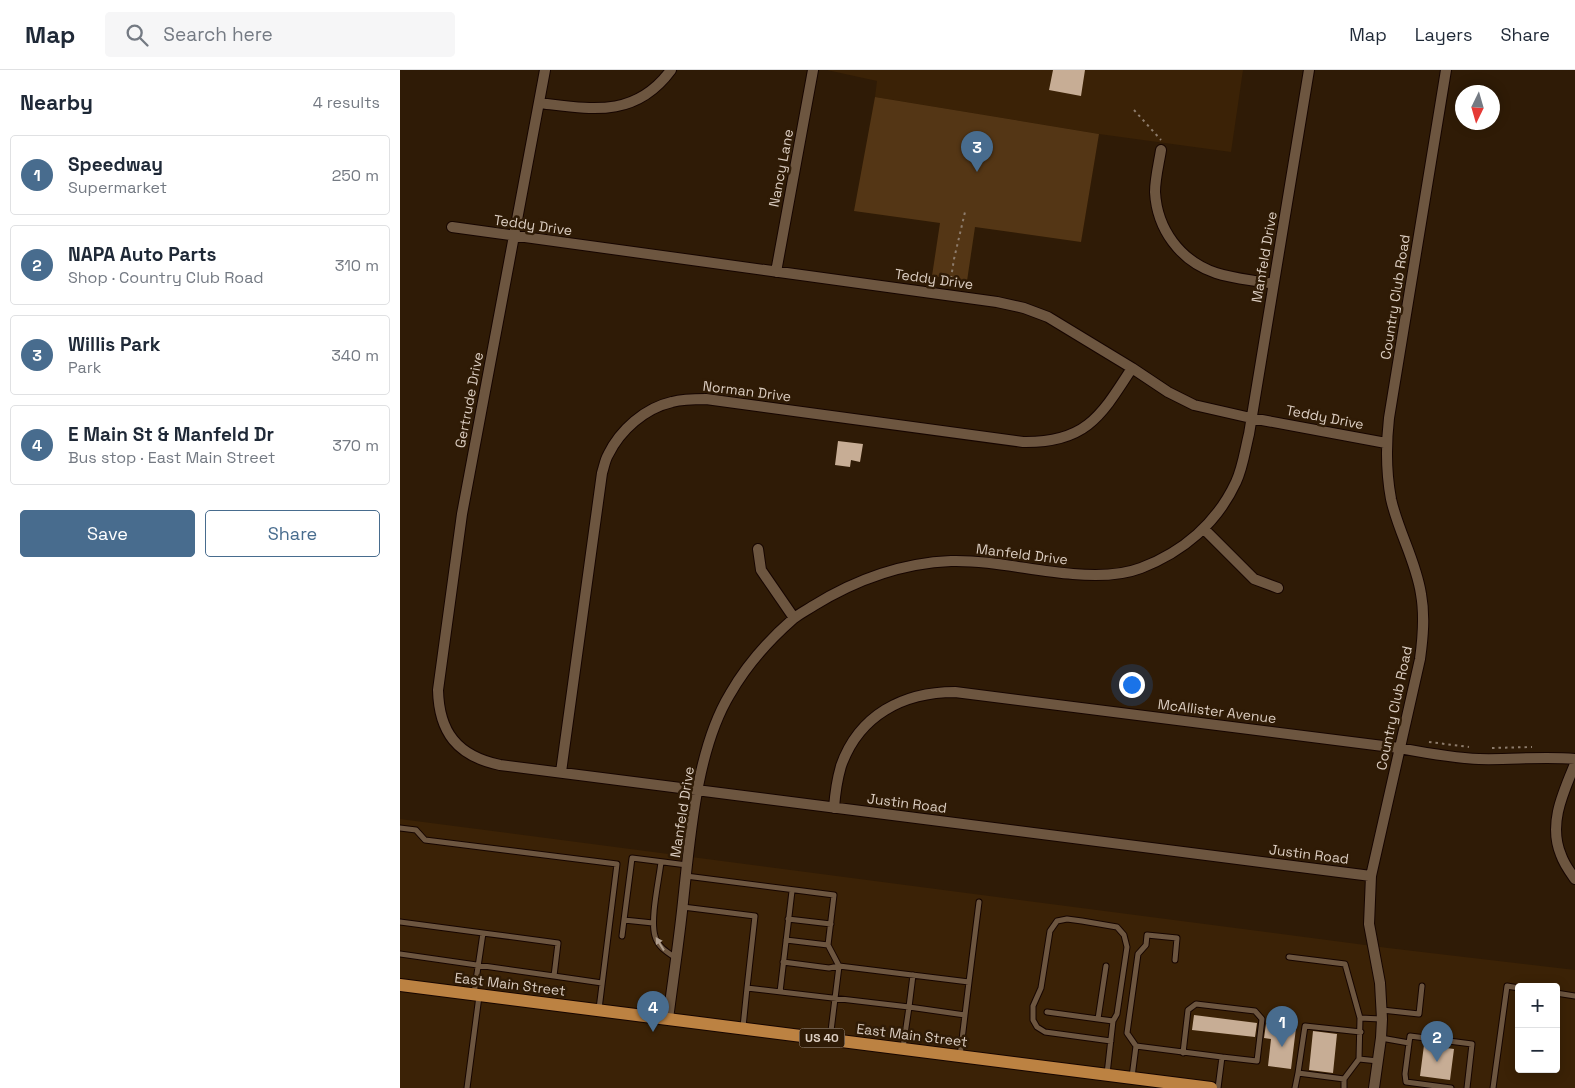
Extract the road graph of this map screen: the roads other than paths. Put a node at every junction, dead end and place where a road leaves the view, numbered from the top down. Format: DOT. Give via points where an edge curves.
graph roads {
  1 [pos="545,70"];
  2 [pos="671,70"];
  3 [pos="813,70"];
  4 [pos="1309,70"];
  5 [pos="1446,70"];
  6 [pos="539,103"];
  7 [pos="1161,150"];
  8 [pos="452,227"];
  9 [pos="513,236"];
  10 [pos="776,272"];
  11 [pos="1273,284"];
  12 [pos="1132,368"];
  13 [pos="1251,418"];
  14 [pos="1386,443"];
  15 [pos="1204,529"];
  16 [pos="758,549"];
  17 [pos="1278,588"];
  18 [pos="794,618"];
  19 [pos="450,736"];
  20 [pos="1399,748"];
  21 [pos="1575,759"];
  22 [pos="1575,764"];
  23 [pos="561,772"];
  24 [pos="697,790"];
  25 [pos="834,808"];
  26 [pos="400,828"];
  27 [pos="661,862"];
  28 [pos="687,865"];
  29 [pos="686,876"];
  30 [pos="1371,876"];
  31 [pos="1575,879"];
  32 [pos="792,891"];
  33 [pos="979,902"];
  34 [pos="682,907"];
  35 [pos="788,919"];
  36 [pos="624,920"];
  37 [pos="400,922"];
  38 [pos="653,924"];
  39 [pos="831,924"];
  40 [pos="483,933"];
  41 [pos="622,936"];
  42 [pos="786,940"];
  43 [pos="828,945"];
  44 [pos="400,954"];
  45 [pos="1289,957"];
  46 [pos="676,958"];
  47 [pos="1175,960"];
  48 [pos="783,962"];
  49 [pos="478,964"];
  50 [pos="839,966"];
  51 [pos="1106,966"];
  52 [pos="913,975"];
  53 [pos="554,976"];
  54 [pos="969,982"];
  55 [pos="602,983"];
  56 [pos="400,985"];
  57 [pos="1422,986"];
  58 [pos="1515,987"];
  59 [pos="747,988"];
  60 [pos="780,992"];
  61 [pos="1560,994"];
  62 [pos="477,995"];
  63 [pos="1575,996"];
  64 [pos="835,999"];
  65 [pos="908,1007"];
  66 [pos="599,1010"];
  67 [pos="1047,1012"];
  68 [pos="1382,1014"];
  69 [pos="965,1015"];
  70 [pos="1360,1018"];
  71 [pos="668,1019"];
  72 [pos="1098,1019"];
  73 [pos="1114,1021"];
  74 [pos="743,1028"];
  75 [pos="1360,1032"];
  76 [pos="1381,1038"];
  77 [pos="830,1040"];
  78 [pos="1111,1041"];
  79 [pos="1409,1043"];
  80 [pos="1136,1046"];
  81 [pos="903,1049"];
  82 [pos="1183,1053"];
  83 [pos="960,1056"];
  84 [pos="1222,1057"];
  85 [pos="1359,1059"];
  86 [pos="1378,1061"];
  87 [pos="1298,1073"];
  88 [pos="1107,1075"];
  89 [pos="1128,1079"];
  90 [pos="1344,1079"];
  91 [pos="467,1088"];
  92 [pos="1211,1088"];
  93 [pos="1218,1088"];
  94 [pos="1295,1088"];
  95 [pos="1344,1088"];
  96 [pos="1374,1088"];
  97 [pos="1451,1088"];
  98 [pos="1466,1088"];
  99 [pos="1493,1088"];
  1 -- 6 [label="street, Gertrude Drive"];
  2 -- 6 [label="street" via="644,95 617,106 588,109"];
  3 -- 10 [label="street, Nancy Lane"];
  4 -- 11 [label="street, Manfeld Drive"];
  5 -- 14 [label="street, Country Club Road"];
  6 -- 9 [label="street, Gertrude Drive"];
  7 -- 11 [label="street" via="1155,190 1159,218 1181,253 1216,273"];
  8 -- 9 [label="street, Teddy Drive"];
  9 -- 10 [label="street, Teddy Drive"];
  9 -- 19 [label="street, Gertrude Drive" via="462,514 439,680 440,714"];
  10 -- 12 [label="street, Teddy Drive" via="1024,308 1048,317"];
  11 -- 13 [label="street, Manfeld Drive"];
  12 -- 13 [label="street, Teddy Drive" via="1194,405"];
  12 -- 23 [label="street, Norman Drive" via="1098,417 1070,436 1042,442 706,399 672,402 639,418 617,440 602,473"];
  13 -- 14 [label="street, Teddy Drive"];
  13 -- 15 [label="street, Manfeld Drive" via="1237,481"];
  14 -- 20 [label="street, Country Club Road" via="1392,500 1415,566 1424,627 1420,659"];
  15 -- 17 [label="street" via="1254,579"];
  15 -- 18 [label="street, Manfeld Drive" via="1174,552 1140,569 1106,575 976,561 925,563 860,581 835,592"];
  16 -- 18 [label="street" via="761,570"];
  18 -- 24 [label="street, Manfeld Drive" via="763,649 729,695 710,739"];
  19 -- 23 [label="street, Justin Road" via="464,750 486,762"];
  20 -- 21 [label="street, McAllister Avenue" via="1480,759"];
  20 -- 25 [label="street, McAllister Avenue" via="937,692 902,700 885,709 859,732 841,766"];
  20 -- 30 [label="street, Country Club Road"];
  22 -- 31 [label="street" via="1558,805 1556,824 1561,856"];
  23 -- 24 [label="street, Justin Road"];
  24 -- 25 [label="street, Justin Road"];
  24 -- 28 [label="street, Manfeld Drive"];
  25 -- 30 [label="street, Justin Road"];
  26 -- 55 [label="lane" via="416,830 425,840 617,864"];
  27 -- 28 [label="lane"];
  27 -- 36 [label="lane" via="632,858"];
  27 -- 38 [label="lane"];
  28 -- 29 [label="street, Manfeld Drive"];
  29 -- 32 [label="lane"];
  29 -- 34 [label="street, Manfeld Drive"];
  30 -- 68 [label="street, Country Club Road" via="1369,924"];
  32 -- 35 [label="lane"];
  32 -- 39 [label="lane" via="834,895"];
  33 -- 54 [label="lane"];
  34 -- 46 [label="street, Manfeld Drive"];
  34 -- 59 [label="lane" via="755,916"];
  35 -- 39 [label="lane"];
  35 -- 42 [label="lane"];
  36 -- 38 [label="lane"];
  36 -- 41 [label="lane"];
  37 -- 40 [label="lane"];
  46 -- 38 [label="lane, one-way" via="664,951 655,936"];
  39 -- 43 [label="lane"];
  40 -- 49 [label="lane"];
  40 -- 53 [label="lane" via="558,943"];
  42 -- 43 [label="lane"];
  42 -- 48 [label="lane"];
  43 -- 50 [label="lane"];
  44 -- 49 [label="lane"];
  45 -- 70 [label="lane" via="1345,964"];
  46 -- 71 [label="street, Manfeld Drive"];
  47 -- 80 [label="lane" via="1177,938 1147,935 1146,945 1138,954 1127,1033"];
  48 -- 50 [label="lane" via="829,968"];
  48 -- 60 [label="lane"];
  49 -- 53 [label="lane"];
  49 -- 62 [label="lane"];
  50 -- 52 [label="lane"];
  50 -- 64 [label="lane"];
  51 -- 72 [label="lane"];
  52 -- 54 [label="lane"];
  52 -- 65 [label="lane"];
  53 -- 55 [label="lane"];
  54 -- 69 [label="lane"];
  55 -- 66 [label="lane"];
  56 -- 62 [label="main road, East Main Street / US 40"];
  57 -- 68 [label="lane" via="1419,1014"];
  58 -- 99 [label="lane" via="1507,986"];
  59 -- 60 [label="lane"];
  59 -- 74 [label="lane"];
  60 -- 64 [label="lane"];
  61 -- 63 [label="lane"];
  62 -- 66 [label="main road, East Main Street / US 40"];
  62 -- 91 [label="lane"];
  64 -- 65 [label="lane"];
  64 -- 77 [label="lane"];
  65 -- 69 [label="lane"];
  65 -- 81 [label="lane"];
  66 -- 71 [label="main road, East Main Street / US 40"];
  67 -- 72 [label="lane"];
  68 -- 70 [label="lane"];
  68 -- 76 [label="street, Country Club Road"];
  69 -- 83 [label="lane"];
  70 -- 75 [label="lane"];
  71 -- 74 [label="main road, East Main Street / US 40"];
  72 -- 73 [label="lane"];
  73 -- 78 [label="lane"];
  73 -- 78 [label="lane" via="1127,946 1124,935 1117,927 1074,920 1057,921 1050,931 1041,988 1033,1006 1033,1020 1045,1032"];
  74 -- 77 [label="main road, East Main Street / US 40"];
  75 -- 85 [label="lane"];
  75 -- 87 [label="lane" via="1305,1026"];
  76 -- 79 [label="lane"];
  76 -- 86 [label="street, Country Club Road"];
  77 -- 81 [label="main road, East Main Street / US 40"];
  78 -- 88 [label="lane"];
  79 -- 97 [label="lane" via="1406,1082"];
  79 -- 98 [label="lane" via="1410,1036 1472,1044"];
  80 -- 82 [label="lane"];
  80 -- 89 [label="lane"];
  81 -- 83 [label="main road, East Main Street / US 40"];
  82 -- 84 [label="lane"];
  82 -- 84 [label="lane" via="1188,1010 1196,1004 1255,1011 1262,1019 1257,1061"];
  83 -- 88 [label="main road, East Main Street / US 40"];
  84 -- 93 [label="lane"];
  85 -- 86 [label="lane"];
  85 -- 90 [label="lane"];
  86 -- 96 [label="street, Country Club Road"];
  87 -- 90 [label="lane"];
  87 -- 94 [label="lane"];
  88 -- 89 [label="main road, East Main Street / US 40"];
  89 -- 92 [label="main road, East Main Street / US 40"];
  90 -- 95 [label="lane"];
}
